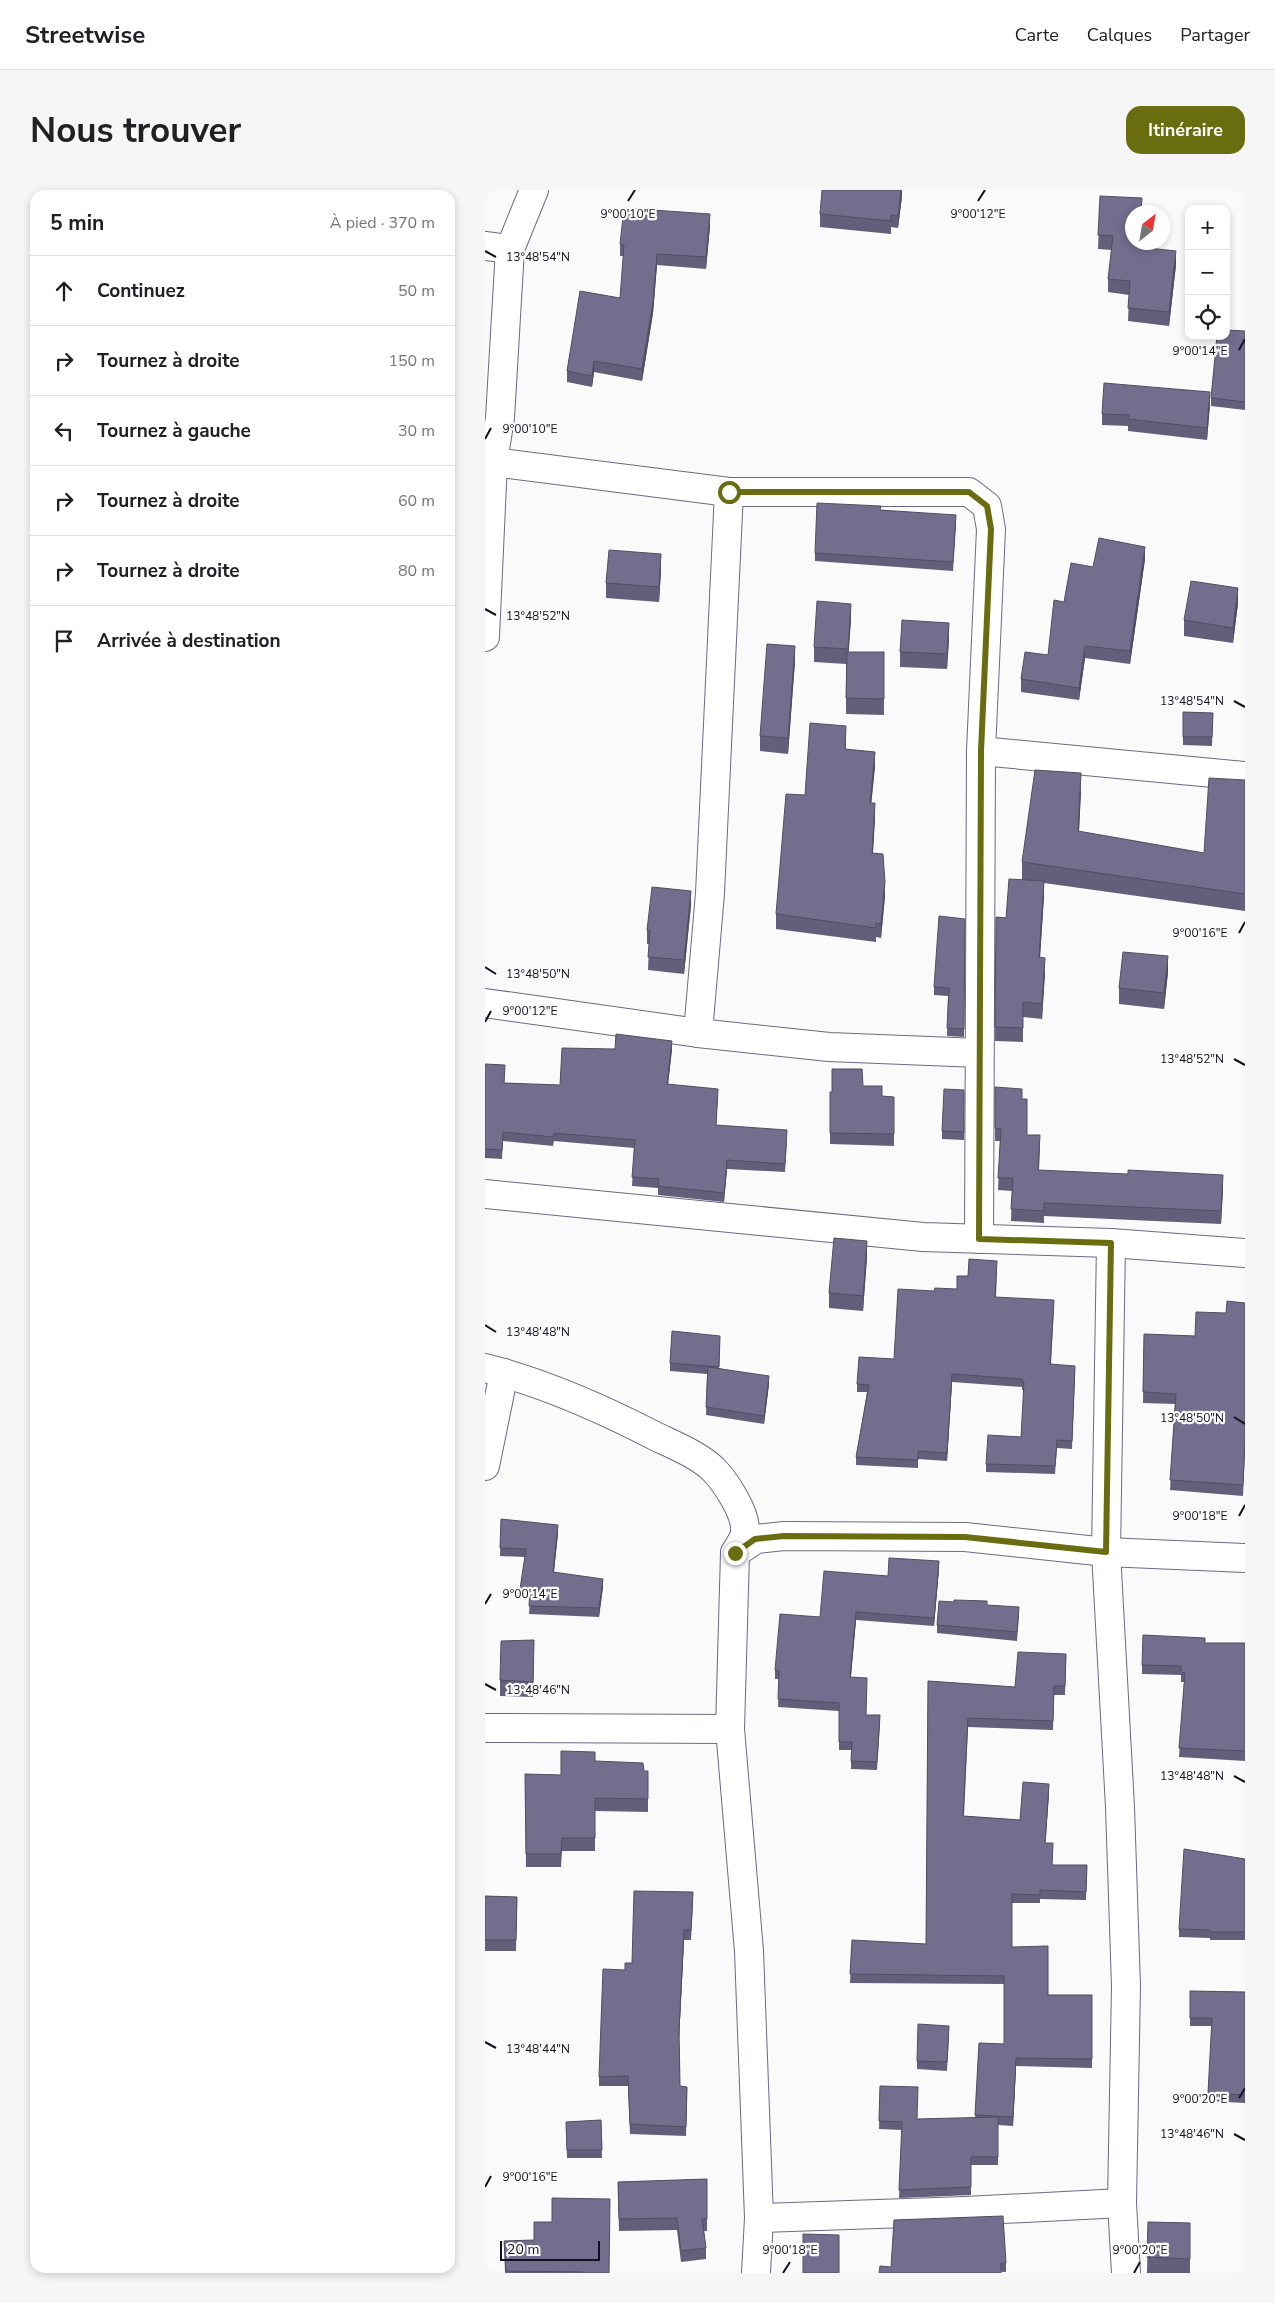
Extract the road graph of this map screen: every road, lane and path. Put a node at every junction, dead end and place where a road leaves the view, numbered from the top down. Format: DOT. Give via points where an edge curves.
graph roads {
  1 [pos="534,190"];
  2 [pos="497,248"];
  3 [pos="489,462"];
  4 [pos="729,492"];
  5 [pos="485,637"];
  6 [pos="981,751"];
  7 [pos="1245,776"];
  8 [pos="485,1003"];
  9 [pos="698,1032"];
  10 [pos="979,1053"];
  11 [pos="485,1194"];
  12 [pos="979,1239"];
  13 [pos="1111,1243"];
  14 [pos="1245,1253"];
  15 [pos="494,1371"];
  16 [pos="485,1466"];
  17 [pos="1106,1552"];
  18 [pos="735,1553"];
  19 [pos="1245,1558"];
  20 [pos="485,1728"];
  21 [pos="730,1729"];
  22 [pos="1122,2203"];
  23 [pos="759,2218"];
  24 [pos="756,2273"];
  25 [pos="1126,2273"];
  1 -- 2 [label="street"];
  2 -- 3 [label="street" via="500,418"];
  3 -- 4 [label="street"];
  3 -- 5 [label="street"];
  4 -- 6 [label="street" via="969,492 987,506 991,529"];
  4 -- 9 [label="street" via="710,892"];
  6 -- 7 [label="street"];
  6 -- 10 [label="street"];
  8 -- 9 [label="street"];
  9 -- 10 [label="street" via="829,1047"];
  10 -- 12 [label="street"];
  11 -- 12 [label="street" via="923,1237"];
  12 -- 13 [label="street"];
  13 -- 14 [label="street"];
  13 -- 17 [label="street"];
  15 -- 16 [label="street"];
  15 -- 18 [label="street" via="607,1411 688,1452 712,1468 729,1487 740,1512 745,1532"];
  17 -- 18 [label="street" via="965,1537 784,1536 755,1539"];
  17 -- 19 [label="street"];
  17 -- 22 [label="street" via="1127,1986"];
  18 -- 21 [label="street"];
  20 -- 21 [label="street"];
  21 -- 23 [label="street" via="749,1951"];
  22 -- 23 [label="street"];
  22 -- 25 [label="street"];
  23 -- 24 [label="street"];
}
